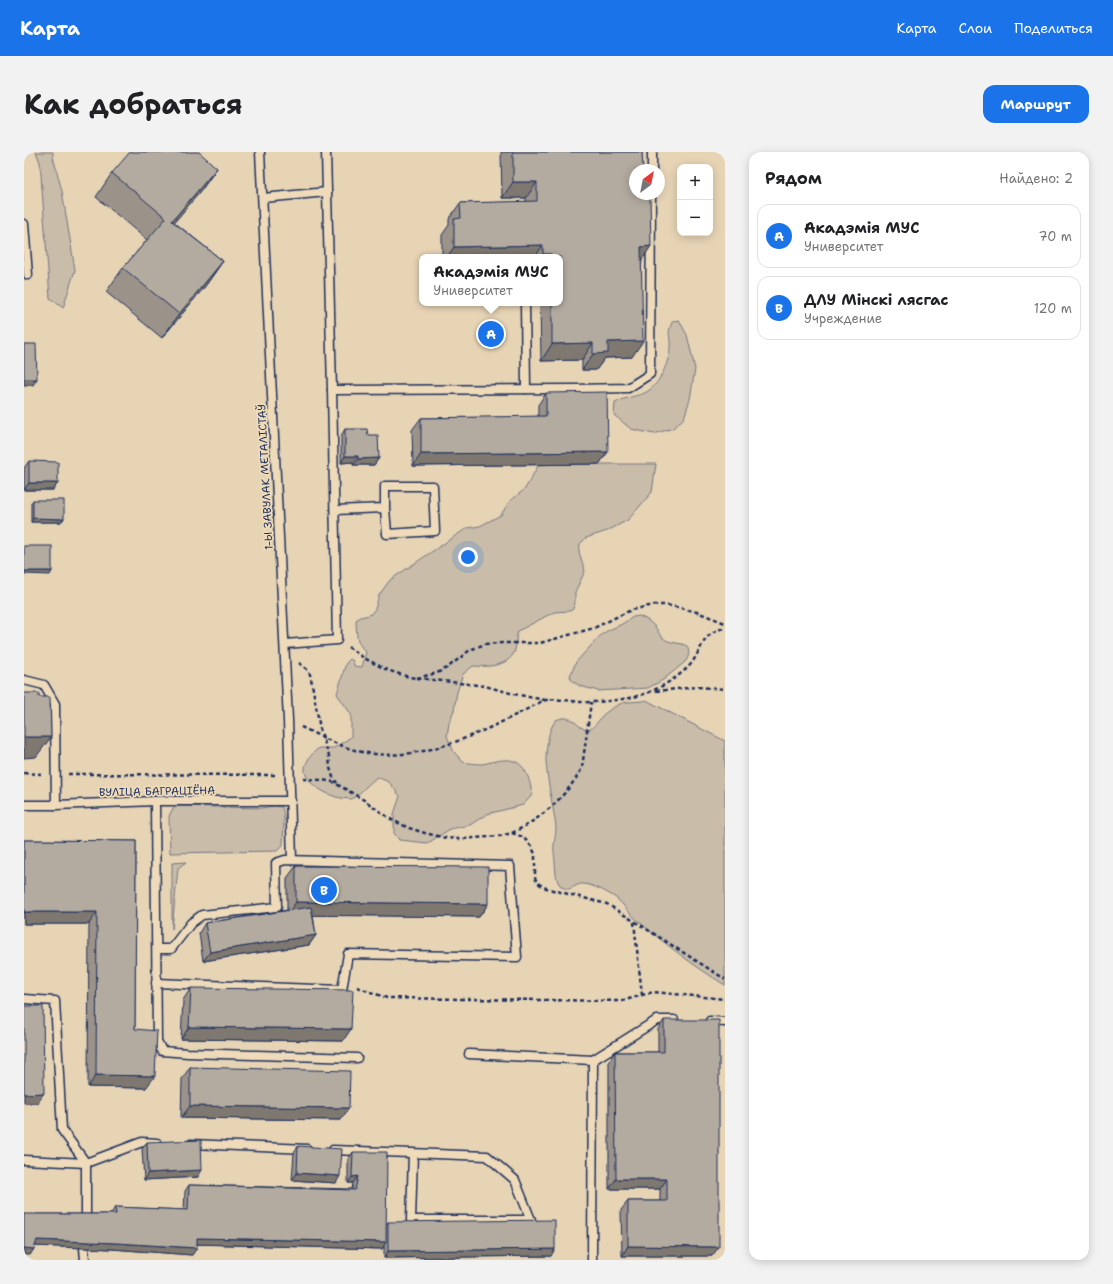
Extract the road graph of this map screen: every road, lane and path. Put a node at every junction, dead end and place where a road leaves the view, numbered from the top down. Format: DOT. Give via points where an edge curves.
graph roads {
  1 [pos="260,152"];
  2 [pos="326,152"];
  3 [pos="652,152"];
  4 [pos="652,164"];
  5 [pos="327,192"];
  6 [pos="263,198"];
  7 [pos="651,200"];
  8 [pos="24,224"];
  9 [pos="28,275"];
  10 [pos="525,306"];
  11 [pos="526,389"];
  12 [pos="332,390"];
  13 [pos="385,508"];
  14 [pos="335,510"];
  15 [pos="725,623"];
  16 [pos="725,628"];
  17 [pos="337,640"];
  18 [pos="285,644"];
  19 [pos="285,658"];
  20 [pos="418,678"];
  21 [pos="24,680"];
  22 [pos="725,689"];
  23 [pos="653,691"];
  24 [pos="546,700"];
  25 [pos="591,702"];
  26 [pos="288,720"];
  27 [pos="323,737"];
  28 [pos="24,774"];
  29 [pos="56,774"];
  30 [pos="289,775"];
  31 [pos="339,785"];
  32 [pos="154,801"];
  33 [pos="291,801"];
  34 [pos="24,805"];
  35 [pos="56,805"];
  36 [pos="512,833"];
  37 [pos="292,860"];
  38 [pos="634,921"];
  39 [pos="157,949"];
  40 [pos="343,981"];
  41 [pos="156,983"];
  42 [pos="642,995"];
  43 [pos="725,999"];
  44 [pos="24,1000"];
  45 [pos="680,1021"];
  46 [pos="702,1021"];
  47 [pos="725,1022"];
  48 [pos="469,1054"];
  49 [pos="357,1058"];
  50 [pos="593,1060"];
  51 [pos="166,1143"];
  52 [pos="182,1144"];
  53 [pos="413,1153"];
  54 [pos="24,1160"];
  55 [pos="86,1163"];
  56 [pos="86,1221"];
  57 [pos="84,1248"];
  58 [pos="85,1260"];
  59 [pos="592,1260"];
  1 -- 6 [label="lane, 1-Ы ЗАВУЛАК МЕТАЛІСТАЎ"];
  2 -- 5 [label="lane"];
  3 -- 4 [label="lane"];
  5 -- 6 [label="lane"];
  5 -- 12 [label="lane"];
  6 -- 18 [label="lane, 1-Ы ЗАВУЛАК МЕТАЛІСТАЎ"];
  7 -- 11 [label="lane" via="650,374 628,388"];
  8 -- 9 [label="lane"];
  10 -- 11 [label="lane"];
  11 -- 12 [label="lane"];
  12 -- 14 [label="lane"];
  13 -- 13 [label="lane" via="387,534 435,531 433,486 385,486"];
  13 -- 14 [label="lane"];
  14 -- 17 [label="lane"];
  15 -- 20 [label="path" via="697,612 654,605 632,610 594,628 540,643 485,644 470,650 447,668"];
  16 -- 23 [label="path" via="707,637 691,664 677,677"];
  17 -- 18 [label="lane"];
  17 -- 20 [label="path" via="387,670"];
  18 -- 19 [label="lane, 1-Ы ЗАВУЛАК МЕТАЛІСТАЎ"];
  19 -- 26 [label="lane, 1-Ы ЗАВУЛАК МЕТАЛІСТАЎ"];
  19 -- 27 [label="path" via="298,662 309,671"];
  20 -- 24 [label="path" via="485,686"];
  21 -- 29 [label="lane" via="44,685 55,704"];
  22 -- 23 [label="path" via="697,687"];
  23 -- 25 [label="path"];
  24 -- 25 [label="path"];
  24 -- 27 [label="path" via="445,745 400,755 374,754"];
  25 -- 36 [label="path" via="582,768 571,786 537,819"];
  26 -- 27 [label="path"];
  26 -- 30 [label="lane, 1-Ы ЗАВУЛАК МЕТАЛІСТАЎ"];
  27 -- 31 [label="path" via="333,777"];
  28 -- 29 [label="path"];
  29 -- 30 [label="path"];
  29 -- 35 [label="lane"];
  30 -- 33 [label="lane, 1-Ы ЗАВУЛАК МЕТАЛІСТАЎ"];
  32 -- 33 [label="lane, ВУЛІЦА БАГРАЦІЁНА"];
  32 -- 35 [label="lane, ВУЛІЦА БАГРАЦІЁНА"];
  32 -- 39 [label="lane"];
  33 -- 37 [label="lane, 1-Ы ЗАВУЛАК МЕТАЛІСТАЎ"];
  34 -- 35 [label="lane, ВУЛІЦА БАГРАЦІЁНА"];
  37 -- 39 [label="lane" via="276,864 277,907 202,915 191,923 171,950"];
  37 -- 40 [label="lane" via="510,866 516,957 348,954"];
  38 -- 42 [label="path"];
  39 -- 41 [label="lane"];
  40 -- 41 [label="lane" via="342,990"];
  40 -- 42 [label="path" via="387,998 622,1001"];
  41 -- 49 [label="lane" via="157,1042 162,1051"];
  42 -- 43 [label="path" via="653,992"];
  44 -- 55 [label="lane" via="55,1001 62,1130"];
  45 -- 50 [label="lane" via="657,1020"];
  46 -- 47 [label="lane"];
  48 -- 50 [label="lane"];
  50 -- 59 [label="lane"];
  51 -- 55 [label="lane" via="142,1142"];
  52 -- 53 [label="lane"];
  53 -- 53 [label="lane" via="487,1156 515,1180 531,1220 411,1220"];
  54 -- 55 [label="lane"];
  55 -- 56 [label="lane"];
  57 -- 58 [label="lane"];
}
